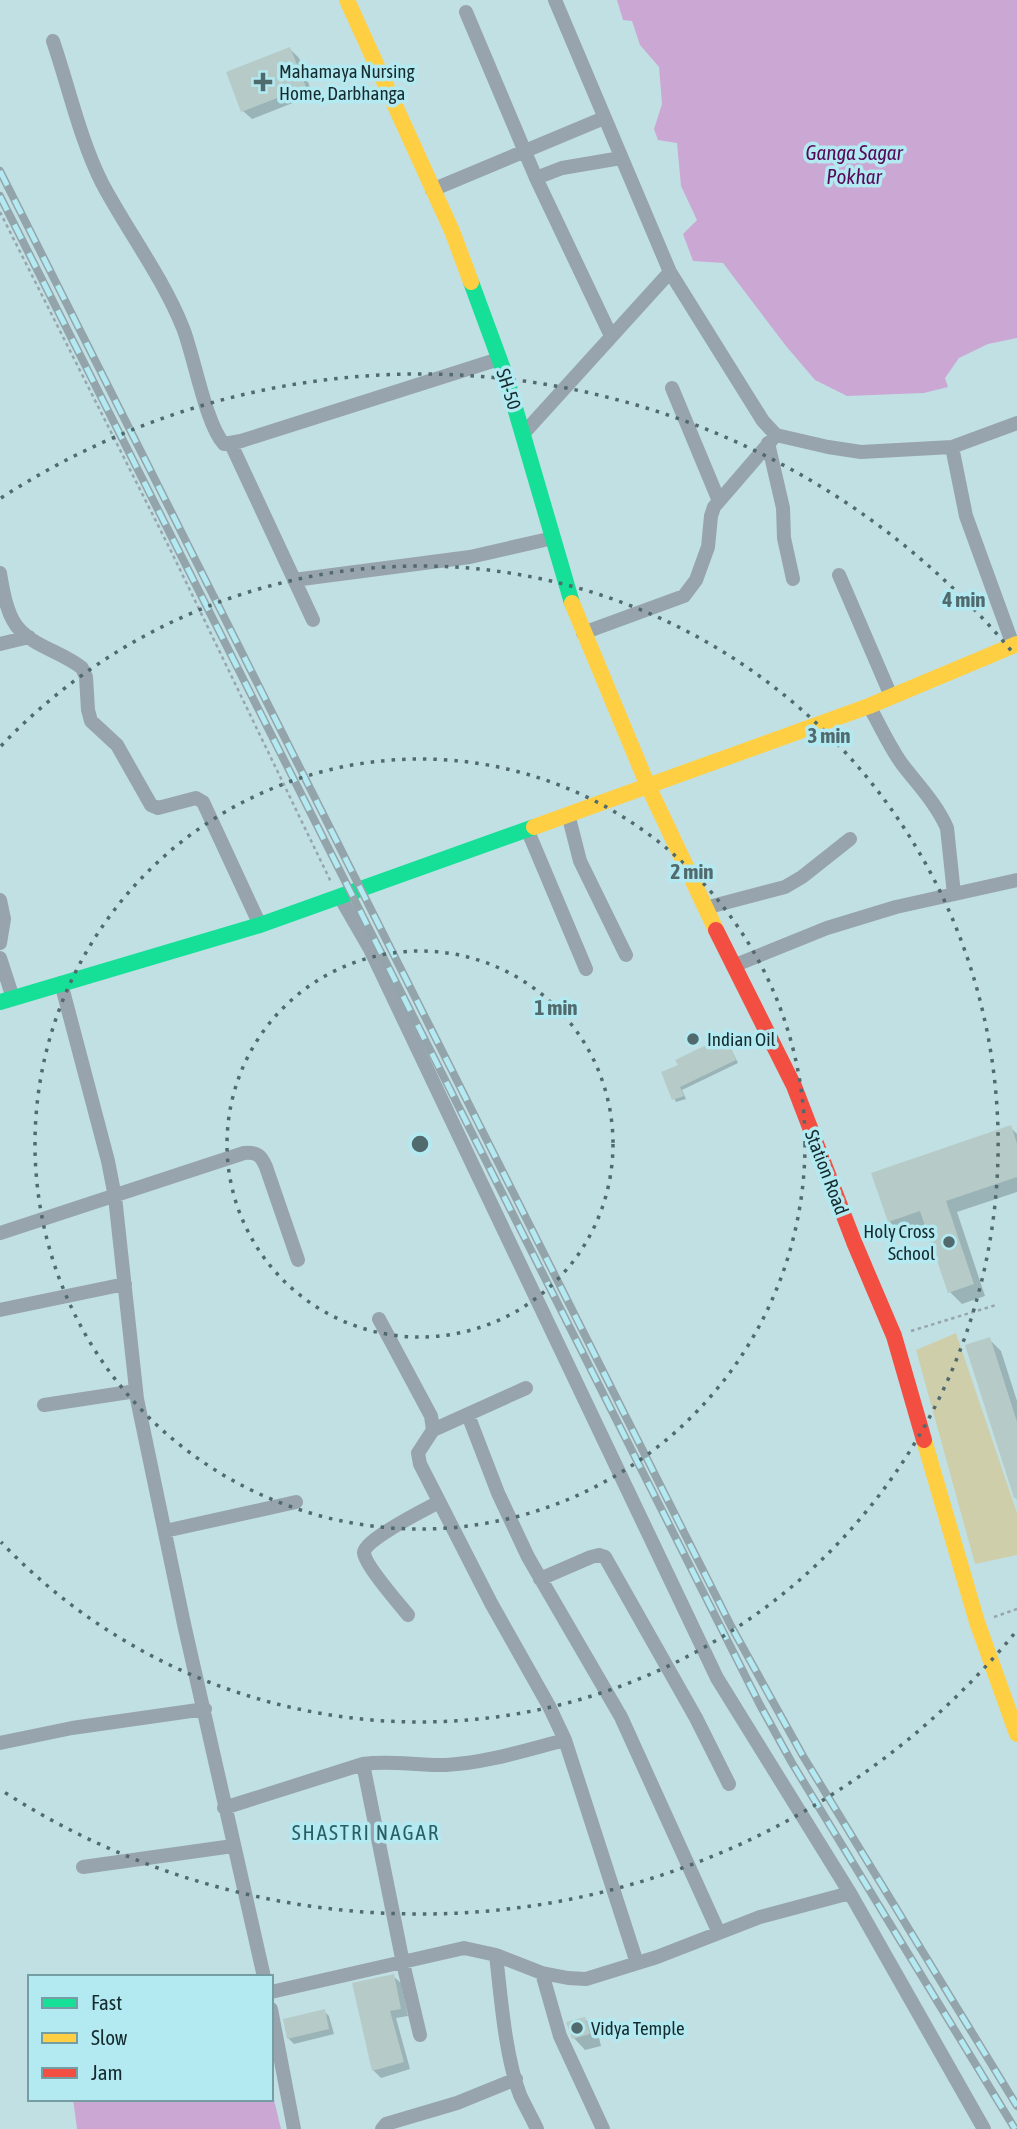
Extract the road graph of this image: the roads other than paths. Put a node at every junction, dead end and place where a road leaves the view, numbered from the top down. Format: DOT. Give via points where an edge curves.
graph roads {
  1 [pos="347,0"];
  2 [pos="555,0"];
  3 [pos="466,12"];
  4 [pos="54,41"];
  5 [pos="604,118"];
  6 [pos="525,150"];
  7 [pos="621,158"];
  8 [pos="537,178"];
  9 [pos="432,190"];
  10 [pos="670,272"];
  11 [pos="611,336"];
  12 [pos="499,359"];
  13 [pos="672,388"];
  14 [pos="1017,423"];
  15 [pos="523,433"];
  16 [pos="772,439"];
  17 [pos="231,444"];
  18 [pos="952,447"];
  19 [pos="719,501"];
  20 [pos="553,538"];
  21 [pos="0,573"];
  22 [pos="839,575"];
  23 [pos="793,579"];
  24 [pos="294,580"];
  25 [pos="313,620"];
  26 [pos="583,632"];
  27 [pos="29,637"];
  28 [pos="0,644"];
  29 [pos="1015,645"];
  30 [pos="891,696"];
  31 [pos="869,705"];
  32 [pos="648,786"];
  33 [pos="568,814"];
  34 [pos="527,829"];
  35 [pos="850,839"];
  36 [pos="1017,880"];
  37 [pos="954,894"];
  38 [pos="340,897"];
  39 [pos="0,900"];
  40 [pos="705,908"];
  41 [pos="260,925"];
  42 [pos="0,943"];
  43 [pos="626,956"];
  44 [pos="0,958"];
  45 [pos="733,965"];
  46 [pos="586,969"];
  47 [pos="61,983"];
  48 [pos="6,1000"];
  49 [pos="115,1197"];
  50 [pos="0,1233"];
  51 [pos="298,1260"];
  52 [pos="125,1283"];
  53 [pos="0,1310"];
  54 [pos="379,1319"];
  55 [pos="526,1388"];
  56 [pos="136,1391"];
  57 [pos="44,1405"];
  58 [pos="468,1415"];
  59 [pos="433,1430"];
  60 [pos="296,1502"];
  61 [pos="439,1502"];
  62 [pos="164,1531"];
  63 [pos="540,1579"];
  64 [pos="408,1615"];
  65 [pos="205,1709"];
  66 [pos="1017,1734"];
  67 [pos="565,1740"];
  68 [pos="0,1744"];
  69 [pos="363,1764"];
  70 [pos="729,1784"];
  71 [pos="224,1808"];
  72 [pos="233,1846"];
  73 [pos="83,1867"];
  74 [pos="850,1893"];
  75 [pos="719,1933"];
  76 [pos="496,1955"];
  77 [pos="403,1963"];
  78 [pos="637,1963"];
  79 [pos="542,1973"];
  80 [pos="264,1975"];
  81 [pos="273,1992"];
  82 [pos="273,2019"];
  83 [pos="420,2035"];
  84 [pos="516,2079"];
  85 [pos="294,2129"];
  86 [pos="382,2129"];
  87 [pos="537,2129"];
  88 [pos="603,2129"];
  89 [pos="984,2129"];
  1 -- 9 [label="main road, SH-50"];
  2 -- 5 [label="street"];
  3 -- 6 [label="street"];
  4 -- 17 [label="street" via="93,162 172,302 214,428 224,444"];
  5 -- 6 [label="street"];
  5 -- 7 [label="street"];
  6 -- 8 [label="street"];
  6 -- 9 [label="street"];
  7 -- 8 [label="street" via="562,168"];
  7 -- 10 [label="street"];
  8 -- 11 [label="street"];
  9 -- 12 [label="main road, SH-50"];
  10 -- 11 [label="street"];
  10 -- 16 [label="street"];
  11 -- 15 [label="street"];
  12 -- 15 [label="main road, SH-50"];
  12 -- 17 [label="street"];
  13 -- 19 [label="street"];
  14 -- 18 [label="street"];
  15 -- 20 [label="main road, SH-50"];
  16 -- 18 [label="street" via="861,452"];
  16 -- 19 [label="street"];
  16 -- 23 [label="street"];
  17 -- 24 [label="street"];
  18 -- 29 [label="street" via="966,516"];
  19 -- 26 [label="street" via="710,516 708,547 696,580 684,596"];
  20 -- 24 [label="street" via="470,557"];
  20 -- 26 [label="main road, SH-50"];
  21 -- 27 [label="street" via="12,617"];
  22 -- 30 [label="street"];
  24 -- 25 [label="street"];
  26 -- 32 [label="main road, SH-50"];
  27 -- 28 [label="street"];
  27 -- 41 [label="street" via="82,668 91,721 117,745 151,805 158,808 196,797 203,802"];
  29 -- 30 [label="main road"];
  30 -- 31 [label="main road"];
  31 -- 32 [label="main road"];
  31 -- 37 [label="street" via="900,761 943,818"];
  32 -- 33 [label="main road"];
  32 -- 40 [label="main road, Station Road"];
  33 -- 34 [label="main road"];
  33 -- 43 [label="street" via="580,861"];
  34 -- 38 [label="main road"];
  34 -- 46 [label="street"];
  35 -- 40 [label="street" via="786,887"];
  36 -- 37 [label="street"];
  37 -- 45 [label="street" via="827,928"];
  38 -- 41 [label="main road"];
  38 -- 74 [label="street" via="376,961 717,1678"];
  39 -- 42 [label="street" via="4,919"];
  40 -- 45 [label="main road, Station Road"];
  41 -- 47 [label="main road"];
  44 -- 48 [label="street"];
  45 -- 66 [label="main road, Station Road" via="794,1086 894,1336 977,1622"];
  47 -- 48 [label="main road"];
  47 -- 49 [label="street"];
  49 -- 50 [label="street"];
  49 -- 51 [label="street" via="254,1152 267,1167"];
  49 -- 52 [label="street"];
  52 -- 53 [label="street"];
  52 -- 56 [label="street"];
  54 -- 59 [label="street" via="431,1416"];
  55 -- 58 [label="street"];
  56 -- 57 [label="street"];
  56 -- 62 [label="street"];
  58 -- 59 [label="street"];
  58 -- 63 [label="street" via="498,1493"];
  59 -- 61 [label="street" via="418,1453"];
  60 -- 62 [label="street"];
  61 -- 64 [label="street" via="364,1549 371,1567"];
  61 -- 67 [label="street"];
  62 -- 65 [label="street"];
  63 -- 70 [label="street" via="591,1557 605,1558"];
  63 -- 75 [label="street" via="621,1717"];
  65 -- 68 [label="street" via="72,1728"];
  65 -- 71 [label="street"];
  67 -- 69 [label="street" via="449,1765"];
  67 -- 78 [label="street"];
  69 -- 71 [label="street"];
  69 -- 77 [label="street"];
  71 -- 72 [label="street"];
  72 -- 73 [label="street"];
  72 -- 80 [label="street"];
  74 -- 75 [label="street"];
  74 -- 89 [label="street"];
  75 -- 78 [label="street"];
  76 -- 77 [label="street" via="464,1948"];
  76 -- 79 [label="street"];
  76 -- 84 [label="street"];
  77 -- 81 [label="street"];
  77 -- 83 [label="street"];
  78 -- 79 [label="street" via="586,1979"];
  79 -- 88 [label="street" via="560,2036"];
  82 -- 85 [label="street"];
  84 -- 86 [label="street"];
  84 -- 87 [label="street"];
}
